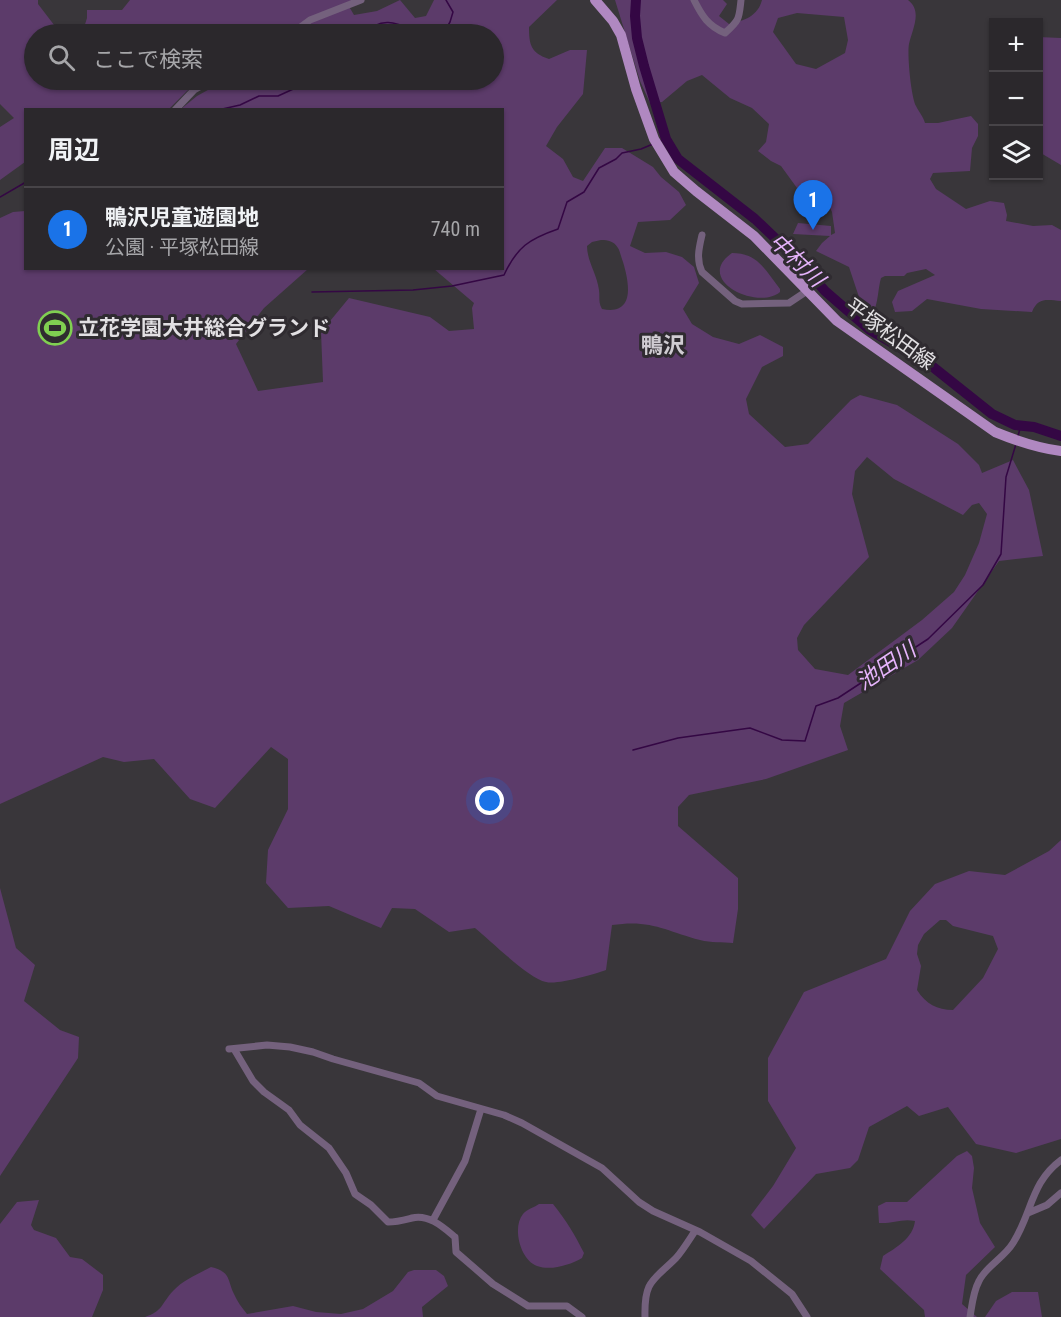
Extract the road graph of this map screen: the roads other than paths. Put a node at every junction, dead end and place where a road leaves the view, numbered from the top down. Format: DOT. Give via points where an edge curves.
graph roads {
  1 [pos="361,0"];
  2 [pos="694,0"];
  3 [pos="741,0"];
  4 [pos="600,2"];
  5 [pos="305,24"];
  6 [pos="194,90"];
  7 [pos="177,108"];
  8 [pos="702,234"];
  9 [pos="807,291"];
  10 [pos="1061,451"];
  11 [pos="482,1108"];
  12 [pos="1061,1160"];
  13 [pos="1061,1193"];
  14 [pos="1028,1213"];
  15 [pos="433,1220"];
  16 [pos="695,1231"];
  17 [pos="582,1317"];
  18 [pos="645,1317"];
  19 [pos="807,1317"];
  20 [pos="970,1317"];
  1 -- 5 [label="street"];
  2 -- 3 [label="street" via="704,19 725,33 741,16"];
  4 -- 9 [label="main road, 平塚松田線" via="621,34 649,127 669,166 754,236"];
  6 -- 7 [label="street"];
  8 -- 9 [label="street" via="699,266 735,301 750,305 789,303"];
  9 -- 10 [label="main road, 平塚松田線" via="849,330 980,423 1018,442"];
  11 -- 15 [label="street" via="465,1161"];
  11 -- 15 [label="street" via="437,1096 419,1083 313,1052 267,1045 231,1049 253,1081 329,1148 355,1194 388,1222 415,1217"];
  11 -- 16 [label="street" via="522,1123 592,1162 639,1202"];
  12 -- 14 [label="street" via="1039,1183"];
  13 -- 14 [label="street" via="1047,1205"];
  14 -- 20 [label="street" via="1006,1255 981,1277"];
  15 -- 17 [label="street" via="455,1237 456,1252 493,1284 528,1306 567,1306"];
  16 -- 18 [label="street" via="677,1257 650,1283 644,1302"];
  16 -- 19 [label="street" via="751,1261 792,1294"];
}
